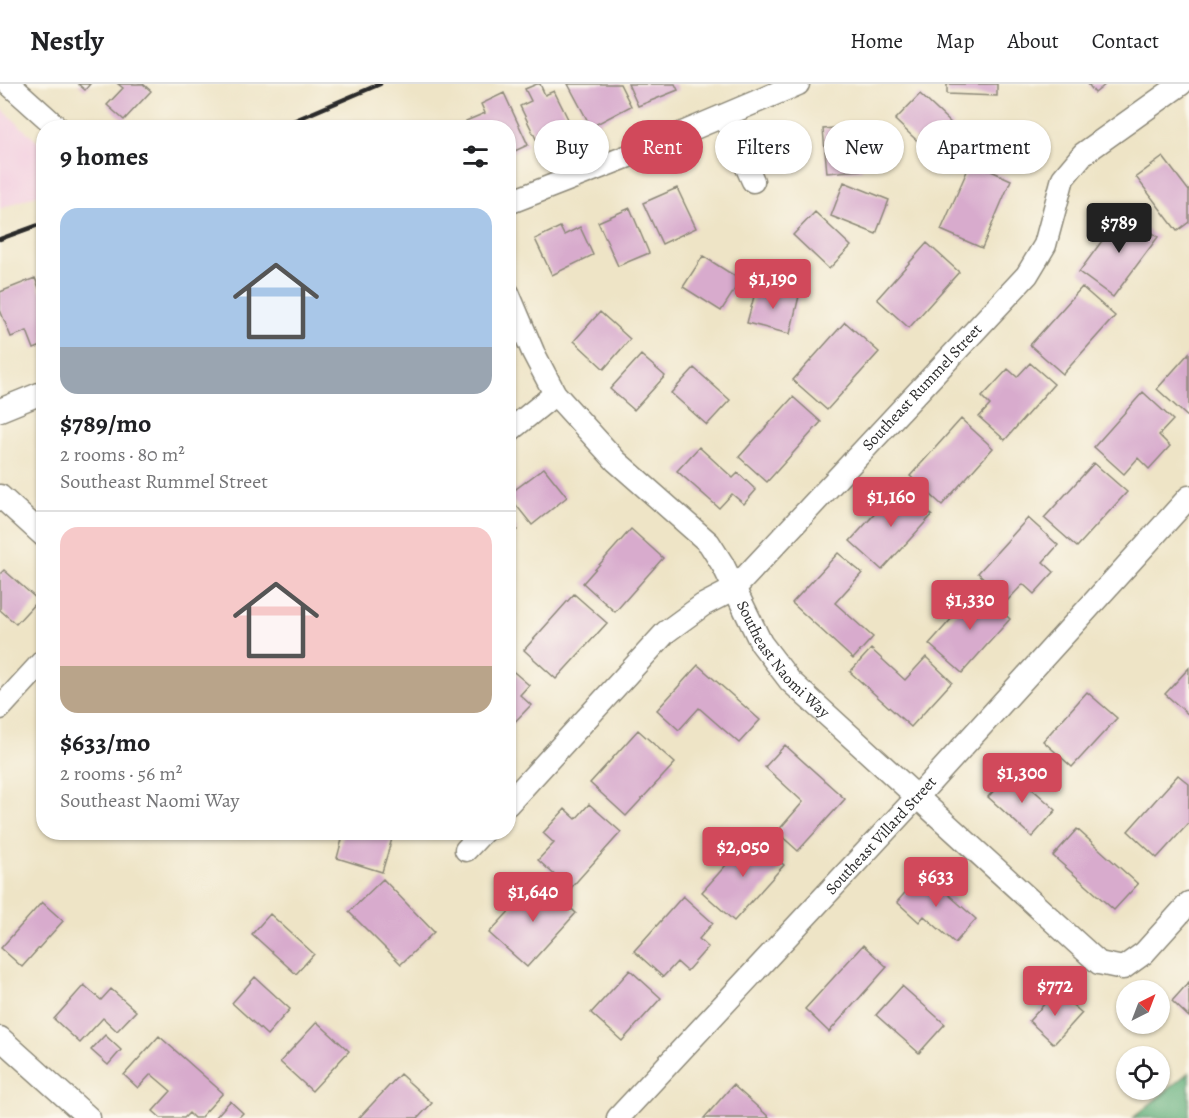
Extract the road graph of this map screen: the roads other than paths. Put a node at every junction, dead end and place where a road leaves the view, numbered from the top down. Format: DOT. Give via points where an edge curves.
graph roads {
  1 [pos="9,84"];
  2 [pos="798,84"];
  3 [pos="1181,84"];
  4 [pos="724,116"];
  5 [pos="49,120"];
  6 [pos="753,181"];
  7 [pos="516,200"];
  8 [pos="516,311"];
  9 [pos="555,394"];
  10 [pos="36,395"];
  11 [pos="0,410"];
  12 [pos="516,426"];
  13 [pos="0,496"];
  14 [pos="1189,497"];
  15 [pos="36,529"];
  16 [pos="734,589"];
  17 [pos="36,669"];
  18 [pos="0,708"];
  19 [pos="516,795"];
  20 [pos="918,796"];
  21 [pos="475,840"];
  22 [pos="466,850"];
  23 [pos="1189,903"];
  24 [pos="0,1038"];
  25 [pos="626,1115"];
  26 [pos="89,1118"];
  1 -- 5 [label="street"];
  2 -- 4 [label="street"];
  3 -- 16 [label="street, Southeast Rummel Street" via="1083,154 1063,177 1045,245 1027,275"];
  4 -- 6 [label="street"];
  4 -- 7 [label="street"];
  8 -- 9 [label="street, Southeast Naomi Way"];
  9 -- 12 [label="street"];
  9 -- 16 [label="street, Southeast Naomi Way" via="616,461 709,543"];
  10 -- 11 [label="street"];
  13 -- 15 [label="street"];
  14 -- 20 [label="street, Southeast Villard Street"];
  16 -- 19 [label="street, Southeast Rummel Street" via="703,605 666,632"];
  16 -- 20 [label="street, Southeast Naomi Way" via="761,643 790,681"];
  17 -- 18 [label="street"];
  20 -- 23 [label="street, Southeast Naomi Way" via="1099,963 1123,968 1144,953"];
  20 -- 25 [label="street, Southeast Villard Street"];
  21 -- 22 [label="street"];
  24 -- 26 [label="street"];
}
